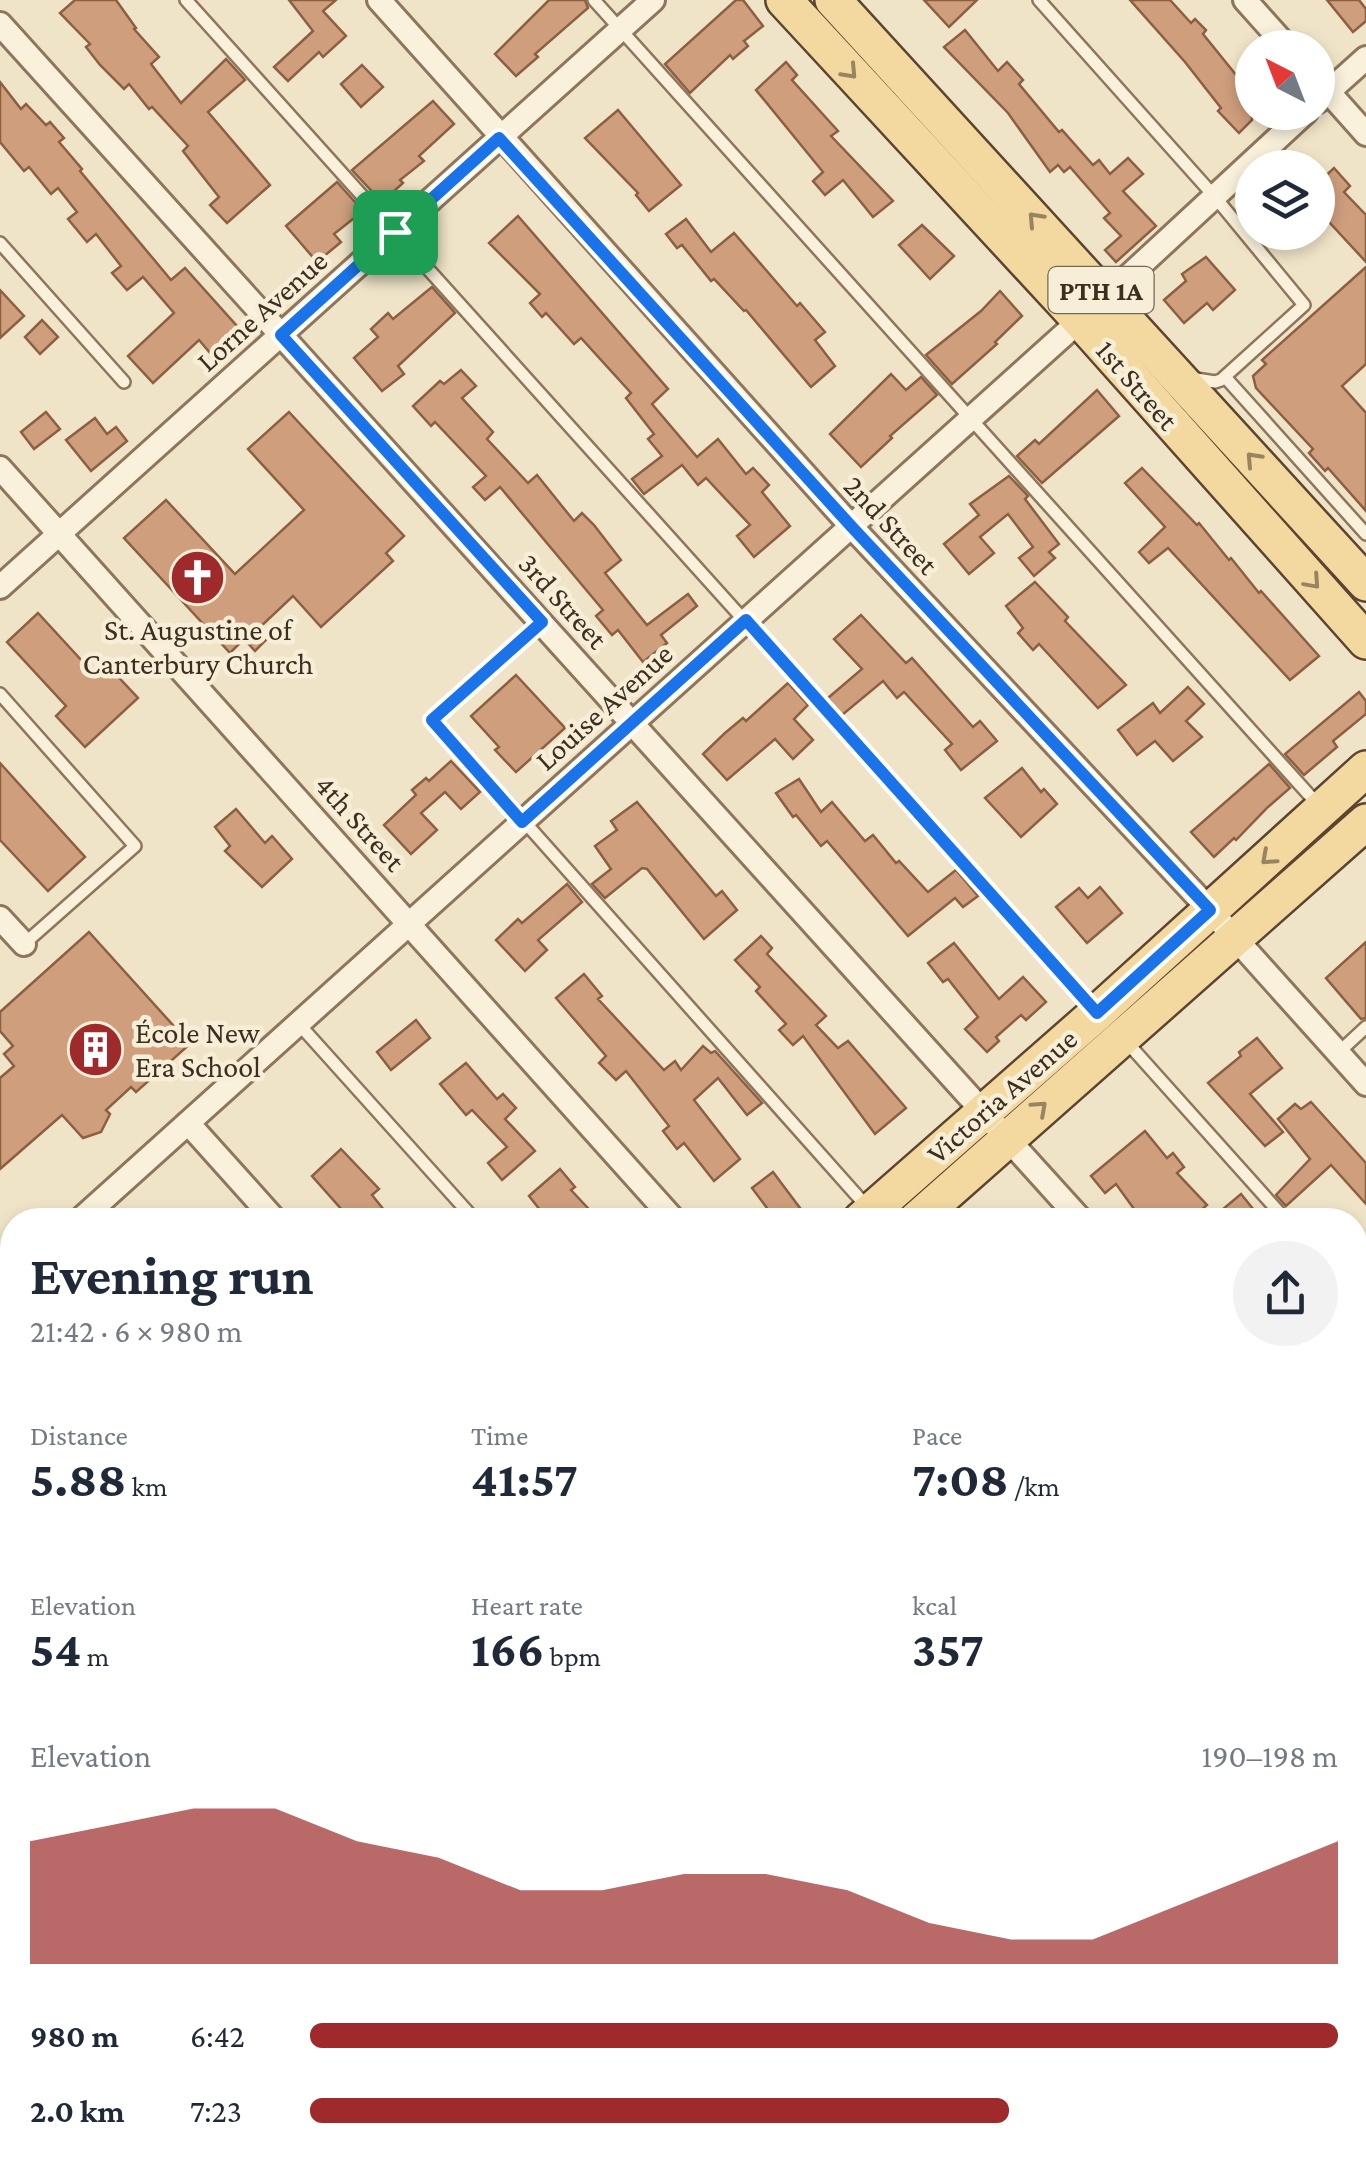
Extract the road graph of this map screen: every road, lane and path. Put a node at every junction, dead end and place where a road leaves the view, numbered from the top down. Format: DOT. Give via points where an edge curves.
graph roads {
  1 [pos="186,0"];
  2 [pos="379,0"];
  3 [pos="594,0"];
  4 [pos="653,0"];
  5 [pos="784,0"];
  6 [pos="833,0"];
  7 [pos="1039,0"];
  8 [pos="1245,0"];
  9 [pos="0,24"];
  10 [pos="621,29"];
  11 [pos="1272,30"];
  12 [pos="1366,58"];
  13 [pos="1335,81"];
  14 [pos="1335,104"];
  15 [pos="1287,130"];
  16 [pos="1366,134"];
  17 [pos="499,138"];
  18 [pos="1214,197"];
  19 [pos="395,232"];
  20 [pos="0,243"];
  21 [pos="1106,296"];
  22 [pos="1080,320"];
  23 [pos="281,335"];
  24 [pos="1176,375"];
  25 [pos="1225,377"];
  26 [pos="124,382"];
  27 [pos="970,420"];
  28 [pos="0,468"];
  29 [pos="1310,497"];
  30 [pos="851,526"];
  31 [pos="59,534"];
  32 [pos="1366,534"];
  33 [pos="1366,584"];
  34 [pos="0,587"];
  35 [pos="746,620"];
  36 [pos="542,622"];
  37 [pos="1366,641"];
  38 [pos="0,694"];
  39 [pos="632,722"];
  40 [pos="1366,770"];
  41 [pos="1322,810"];
  42 [pos="522,822"];
  43 [pos="1366,822"];
  44 [pos="1210,910"];
  45 [pos="0,918"];
  46 [pos="410,923"];
  47 [pos="1235,938"];
  48 [pos="24,944"];
  49 [pos="298,1024"];
  50 [pos="1109,1025"];
  51 [pos="1366,1027"];
  52 [pos="1338,1052"];
  53 [pos="1366,1084"];
  54 [pos="983,1111"];
  55 [pos="188,1122"];
  56 [pos="1007,1138"];
  57 [pos="93,1208"];
  58 [pos="264,1208"];
  59 [pos="464,1208"];
  60 [pos="663,1208"];
  61 [pos="859,1208"];
  62 [pos="875,1208"];
  63 [pos="929,1208"];
  64 [pos="1070,1208"];
  65 [pos="1275,1208"];
  1 -- 19 [label="lane"];
  2 -- 17 [label="street, 2nd Street"];
  3 -- 10 [label="lane"];
  4 -- 10 [label="street, Lorne Avenue"];
  5 -- 22 [label="main road, 1st Street / PTH 1A, one-way"];
  21 -- 6 [label="main road, 1st Street / PTH 1A, one-way"];
  7 -- 18 [label="lane"];
  8 -- 11 [label="street"];
  9 -- 23 [label="street, 3rd Street"];
  10 -- 17 [label="street, Lorne Avenue"];
  10 -- 27 [label="lane"];
  12 -- 13 [label="street"];
  14 -- 16 [label="street"];
  15 -- 18 [label="street, Louise Avenue"];
  17 -- 19 [label="street, Lorne Avenue"];
  17 -- 30 [label="street, 2nd Street"];
  18 -- 21 [label="street, Louise Avenue"];
  18 -- 25 [label="lane" via="1304,305"];
  19 -- 23 [label="street, Lorne Avenue"];
  19 -- 35 [label="lane"];
  20 -- 26 [label="lane"];
  21 -- 22 [label="street, Louise Avenue"];
  21 -- 24 [label="main road, 1st Street / PTH 1A"];
  22 -- 27 [label="street, Louise Avenue"];
  22 -- 37 [label="main road, 1st Street / PTH 1A, one-way"];
  23 -- 31 [label="street, Lorne Avenue"];
  23 -- 36 [label="street, 3rd Street"];
  24 -- 25 [label="lane" via="1215,382"];
  29 -- 24 [label="main road, 1st Street / PTH 1A, one-way"];
  25 -- 29 [label="lane"];
  27 -- 30 [label="street, Louise Avenue"];
  27 -- 41 [label="lane"];
  28 -- 31 [label="street, 4th Street"];
  29 -- 32 [label="lane"];
  29 -- 33 [label="main road, 1st Street / PTH 1A"];
  30 -- 35 [label="street, Louise Avenue"];
  30 -- 44 [label="street, 2nd Street"];
  31 -- 34 [label="street, Lorne Avenue"];
  31 -- 46 [label="street, 4th Street"];
  35 -- 39 [label="street, Louise Avenue"];
  35 -- 50 [label="lane"];
  36 -- 39 [label="street, 3rd Street"];
  36 -- 42 [label="lane" via="432,720"];
  38 -- 48 [label="lane" via="134,846"];
  39 -- 42 [label="street, Louise Avenue"];
  39 -- 54 [label="street, 3rd Street"];
  40 -- 41 [label="main road, Victoria Avenue"];
  41 -- 44 [label="main road, Victoria Avenue, one-way"];
  42 -- 46 [label="street, Louise Avenue"];
  42 -- 61 [label="lane"];
  43 -- 47 [label="main road, Victoria Avenue"];
  44 -- 47 [label="street, 2nd Street"];
  44 -- 50 [label="main road, Victoria Avenue"];
  45 -- 48 [label="street"];
  46 -- 49 [label="street, Louise Avenue"];
  46 -- 60 [label="street, 4th Street"];
  47 -- 50 [label="main road, Victoria Avenue"];
  47 -- 52 [label="street, 2nd Street"];
  49 -- 55 [label="street, Louise Avenue"];
  49 -- 59 [label="lane"];
  50 -- 54 [label="main road, Victoria Avenue"];
  56 -- 50 [label="main road, Victoria Avenue, one-way"];
  50 -- 65 [label="lane"];
  51 -- 52 [label="lane"];
  52 -- 53 [label="street, 2nd Street"];
  54 -- 56 [label="street, 3rd Street"];
  54 -- 62 [label="main road, Victoria Avenue"];
  55 -- 57 [label="street, Louise Avenue"];
  55 -- 58 [label="street"];
  56 -- 63 [label="main road, Victoria Avenue"];
  56 -- 64 [label="street, 3rd Street"];
}
